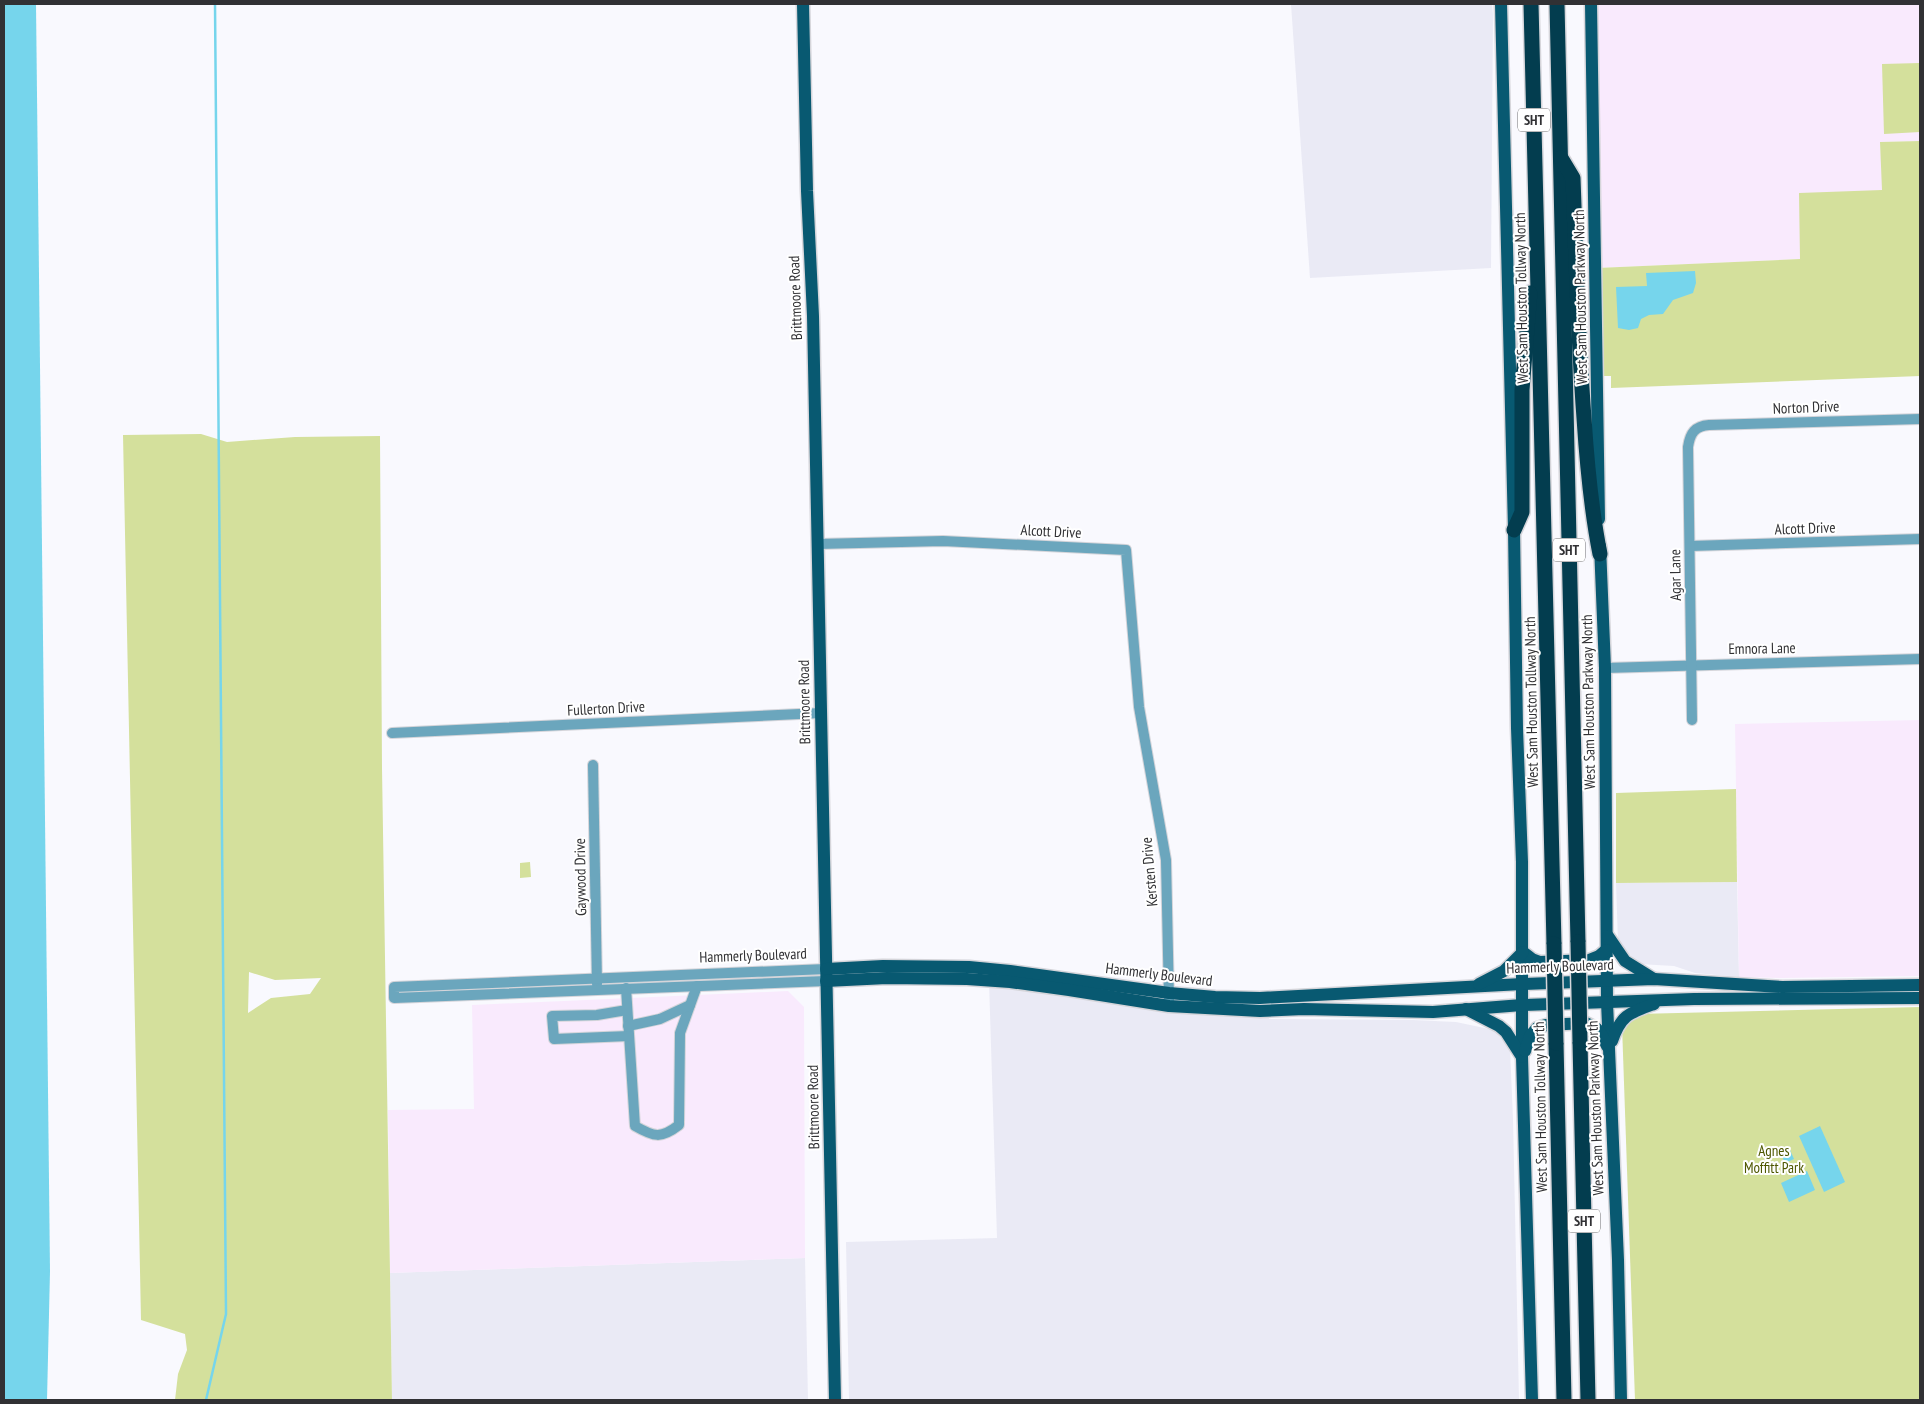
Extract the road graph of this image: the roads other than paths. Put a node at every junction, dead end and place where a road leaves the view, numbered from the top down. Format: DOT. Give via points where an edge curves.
graph roads {
  1 [pos="803,4"];
  2 [pos="1501,4"];
  3 [pos="1531,4"];
  4 [pos="1557,4"];
  5 [pos="1591,4"];
  6 [pos="1560,157"];
  7 [pos="1536,202"];
  8 [pos="1920,419"];
  9 [pos="1694,430"];
  10 [pos="1514,530"];
  11 [pos="1920,540"];
  12 [pos="818,544"];
  13 [pos="1690,546"];
  14 [pos="1600,554"];
  15 [pos="1920,659"];
  16 [pos="1692,664"];
  17 [pos="1605,668"];
  18 [pos="1139,707"];
  19 [pos="821,713"];
  20 [pos="1692,720"];
  21 [pos="392,733"];
  22 [pos="592,765"];
  23 [pos="1608,936"];
  24 [pos="1606,950"];
  25 [pos="1522,952"];
  26 [pos="681,974"];
  27 [pos="826,975"];
  28 [pos="597,977"];
  29 [pos="1654,979"];
  30 [pos="1607,981"];
  31 [pos="491,983"];
  32 [pos="1522,984"];
  33 [pos="1920,985"];
  34 [pos="680,986"];
  35 [pos="697,986"];
  36 [pos="1474,986"];
  37 [pos="626,988"];
  38 [pos="597,990"];
  39 [pos="1169,993"];
  40 [pos="492,994"];
  41 [pos="1920,998"];
  42 [pos="1667,1000"];
  43 [pos="1607,1002"];
  44 [pos="690,1005"];
  45 [pos="1522,1005"];
  46 [pos="1169,1006"];
  47 [pos="1466,1009"];
  48 [pos="627,1010"];
  49 [pos="660,1019"];
  50 [pos="683,1024"];
  51 [pos="629,1031"];
  52 [pos="1609,1051"];
  53 [pos="1522,1058"];
  54 [pos="835,1400"];
  55 [pos="1532,1400"];
  56 [pos="1564,1400"];
  57 [pos="1588,1400"];
  58 [pos="1621,1400"];
  1 -- 12 [label="main road, Brittmoore Road"];
  2 -- 10 [label="main road"];
  3 -- 7 [label="highway, West Sam Houston Tollway North / SHT"];
  4 -- 6 [label="highway, SHT"];
  5 -- 14 [label="main road, West Sam Houston Parkway North"];
  6 -- 14 [label="highway" via="1573,178 1583,401 1592,515"];
  6 -- 57 [label="highway, SHT, bridge"];
  7 -- 10 [label="highway" via="1522,390 1522,512"];
  7 -- 56 [label="highway, West Sam Houston Tollway North / SHT, bridge"];
  8 -- 9 [label="street, Norton Drive" via="1709,425"];
  9 -- 13 [label="street, Agar Lane" via="1688,447"];
  10 -- 25 [label="main road"];
  11 -- 13 [label="street, Alcott Drive"];
  12 -- 18 [label="street, Alcott Drive" via="943,540 1126,550"];
  12 -- 19 [label="main road, Brittmoore Road"];
  13 -- 16 [label="street, Agar Lane"];
  14 -- 17 [label="main road, West Sam Houston Parkway North"];
  15 -- 16 [label="street, Emnora Lane"];
  16 -- 17 [label="street, Emnora Lane"];
  16 -- 20 [label="street, Agar Lane"];
  17 -- 23 [label="main road, West Sam Houston Parkway North"];
  18 -- 39 [label="street, Kersten Drive" via="1166,860"];
  19 -- 21 [label="street, Fullerton Drive"];
  19 -- 27 [label="main road, Brittmoore Road"];
  22 -- 28 [label="street, Gaywood Drive"];
  23 -- 24 [label="main road, West Sam Houston Parkway North"];
  23 -- 29 [label="main road" via="1625,961"];
  24 -- 25 [label="main road" via="1589,960 1540,962"];
  24 -- 30 [label="main road, West Sam Houston Parkway North"];
  25 -- 32 [label="main road"];
  25 -- 36 [label="main road" via="1500,974"];
  26 -- 27 [label="street, Hammerly Boulevard"];
  26 -- 28 [label="street, Hammerly Boulevard"];
  26 -- 34 [label="street"];
  27 -- 35 [label="street, Hammerly Boulevard"];
  27 -- 39 [label="main road, Hammerly Boulevard" via="883,966 966,967 1010,970"];
  27 -- 46 [label="main road, Hammerly Boulevard" via="1010,982"];
  27 -- 54 [label="main road, Brittmoore Road"];
  28 -- 31 [label="street, Hammerly Boulevard"];
  28 -- 38 [label="street, Gaywood Drive"];
  29 -- 30 [label="main road, Hammerly Boulevard"];
  29 -- 33 [label="main road, Hammerly Boulevard" via="1782,987"];
  30 -- 32 [label="main road, Hammerly Boulevard"];
  30 -- 43 [label="main road, West Sam Houston Parkway North"];
  31 -- 40 [label="street"];
  31 -- 40 [label="street, Hammerly Boulevard" via="394,987 394,998"];
  32 -- 36 [label="main road, Hammerly Boulevard"];
  32 -- 45 [label="main road"];
  34 -- 35 [label="street, Hammerly Boulevard"];
  34 -- 37 [label="street, Hammerly Boulevard"];
  35 -- 44 [label="street"];
  36 -- 39 [label="main road, Hammerly Boulevard" via="1260,998"];
  37 -- 38 [label="street, Hammerly Boulevard"];
  37 -- 48 [label="street"];
  38 -- 40 [label="street, Hammerly Boulevard"];
  39 -- 46 [label="street, Kersten Drive"];
  41 -- 42 [label="main road, Hammerly Boulevard"];
  42 -- 43 [label="main road, Hammerly Boulevard"];
  42 -- 52 [label="main road" via="1625,1017 1617,1027"];
  43 -- 45 [label="main road, Hammerly Boulevard"];
  43 -- 52 [label="main road, West Sam Houston Parkway North"];
  44 -- 49 [label="street"];
  44 -- 50 [label="street"];
  45 -- 47 [label="main road, Hammerly Boulevard"];
  45 -- 53 [label="main road"];
  46 -- 47 [label="main road, Hammerly Boulevard" via="1260,1011 1433,1012"];
  47 -- 53 [label="main road" via="1506,1032"];
  48 -- 51 [label="street"];
  48 -- 51 [label="street" via="597,1015 552,1016 554,1039"];
  49 -- 50 [label="street"];
  49 -- 51 [label="street"];
  50 -- 51 [label="street" via="679,1053 679,1125 668,1134 651,1135 635,1126"];
  52 -- 53 [label="main road" via="1602,1035 1586,1023 1546,1026 1537,1028 1530,1036"];
  52 -- 58 [label="main road, West Sam Houston Parkway North"];
  53 -- 55 [label="main road"];
}
